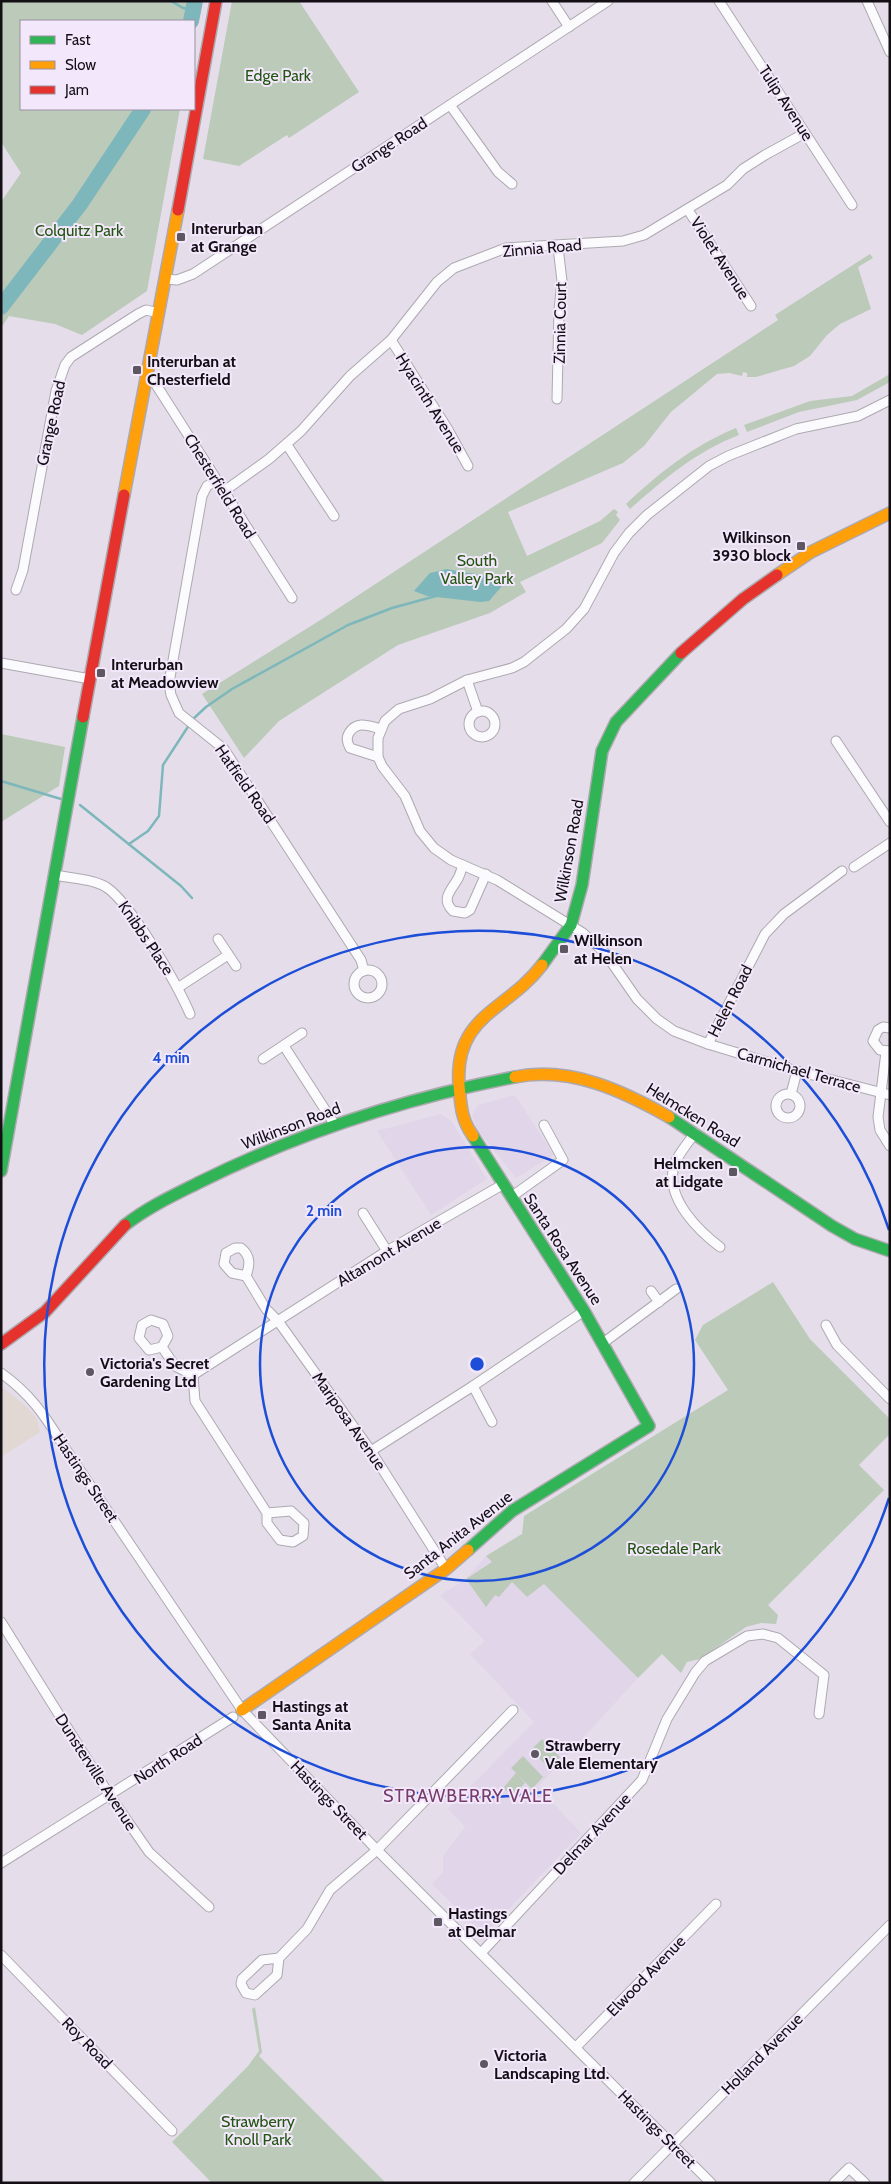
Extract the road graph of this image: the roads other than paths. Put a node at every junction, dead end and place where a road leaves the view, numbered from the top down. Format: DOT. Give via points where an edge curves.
graph roads {
  1 [pos="216,1"];
  2 [pos="552,1"];
  3 [pos="608,1"];
  4 [pos="719,1"];
  5 [pos="867,1"];
  6 [pos="569,27"];
  7 [pos="890,52"];
  8 [pos="450,105"];
  9 [pos="805,133"];
  10 [pos="512,184"];
  11 [pos="852,205"];
  12 [pos="688,210"];
  13 [pos="558,247"];
  14 [pos="166,279"];
  15 [pos="751,306"];
  16 [pos="159,313"];
  17 [pos="391,340"];
  18 [pos="144,380"];
  19 [pos="557,399"];
  20 [pos="890,400"];
  21 [pos="287,445"];
  22 [pos="468,466"];
  23 [pos="216,481"];
  24 [pos="223,492"];
  25 [pos="890,513"];
  26 [pos="334,516"];
  27 [pos="16,590"];
  28 [pos="292,598"];
  29 [pos="1,663"];
  30 [pos="90,679"];
  31 [pos="466,680"];
  32 [pos="478,712"];
  33 [pos="381,728"];
  34 [pos="836,741"];
  35 [pos="378,757"];
  36 [pos="890,822"];
  37 [pos="890,843"];
  38 [pos="463,866"];
  39 [pos="854,867"];
  40 [pos="842,871"];
  41 [pos="486,874"];
  42 [pos="54,875"];
  43 [pos="571,924"];
  44 [pos="218,939"];
  45 [pos="228,954"];
  46 [pos="236,966"];
  47 [pos="364,971"];
  48 [pos="179,988"];
  49 [pos="190,1014"];
  50 [pos="890,1028"];
  51 [pos="302,1033"];
  52 [pos="708,1044"];
  53 [pos="284,1046"];
  54 [pos="888,1051"];
  55 [pos="263,1059"];
  56 [pos="798,1071"];
  57 [pos="459,1088"];
  58 [pos="791,1094"];
  59 [pos="886,1094"];
  60 [pos="335,1125"];
  61 [pos="544,1125"];
  62 [pos="695,1133"];
  63 [pos="890,1146"];
  64 [pos="1,1171"];
  65 [pos="502,1185"];
  66 [pos="510,1197"];
  67 [pos="363,1213"];
  68 [pos="720,1247"];
  69 [pos="387,1251"];
  70 [pos="890,1251"];
  71 [pos="246,1276"];
  72 [pos="676,1289"];
  73 [pos="651,1291"];
  74 [pos="659,1302"];
  75 [pos="584,1310"];
  76 [pos="278,1321"];
  77 [pos="826,1325"];
  78 [pos="20,1331"];
  79 [pos="1,1333"];
  80 [pos="603,1343"];
  81 [pos="1,1344"];
  82 [pos="162,1347"];
  83 [pos="1,1372"];
  84 [pos="193,1375"];
  85 [pos="473,1386"];
  86 [pos="890,1398"];
  87 [pos="492,1422"];
  88 [pos="649,1426"];
  89 [pos="371,1451"];
  90 [pos="267,1513"];
  91 [pos="446,1569"];
  92 [pos="1,1622"];
  93 [pos="513,1710"];
  94 [pos="238,1714"];
  95 [pos="819,1714"];
  96 [pos="110,1796"];
  97 [pos="377,1850"];
  98 [pos="1,1863"];
  99 [pos="716,1904"];
  100 [pos="209,1907"];
  101 [pos="890,1925"];
  102 [pos="481,1953"];
  103 [pos="1,1956"];
  104 [pos="279,1958"];
  105 [pos="576,2047"];
  106 [pos="172,2131"];
  107 [pos="672,2144"];
  108 [pos="634,2183"];
  109 [pos="711,2183"];
  110 [pos="834,2183"];
  111 [pos="865,2183"];
  1 -- 14 [label="main road"];
  2 -- 6 [label="street"];
  3 -- 6 [label="street, Grange Road"];
  4 -- 9 [label="street, Tulip Avenue"];
  5 -- 7 [label="street"];
  6 -- 8 [label="street, Grange Road"];
  8 -- 10 [label="street" via="498,172"];
  8 -- 14 [label="street, Grange Road" via="193,274 177,280"];
  9 -- 11 [label="street, Tulip Avenue"];
  9 -- 12 [label="street, Zinnia Road" via="765,155"];
  12 -- 13 [label="street, Zinnia Road" via="644,235 623,241"];
  12 -- 15 [label="street, Violet Avenue"];
  13 -- 17 [label="street, Zinnia Road" via="506,248 463,263 437,282"];
  13 -- 19 [label="street, Zinnia Court" via="562,281"];
  14 -- 16 [label="main road"];
  16 -- 18 [label="main road"];
  16 -- 27 [label="street, Grange Road" via="146,310 138,314 77,352 65,366 55,400 23,570"];
  17 -- 21 [label="street, Zinnia Road" via="350,376"];
  17 -- 22 [label="street, Hyacinth Avenue"];
  18 -- 23 [label="street, Chesterfield Road" via="155,383"];
  18 -- 30 [label="main road"];
  20 -- 31 [label="street" via="858,416 796,430 709,466 629,533 614,553 584,609 566,629 524,662"];
  21 -- 24 [label="street, Zinnia Road"];
  21 -- 26 [label="street"];
  23 -- 24 [label="street, Chesterfield Road"];
  23 -- 47 [label="street, Hatfield Road" via="207,486 202,496 169,683 170,695 179,713 224,749 361,960"];
  24 -- 28 [label="street, Chesterfield Road"];
  25 -- 43 [label="main road, Wilkinson Road" via="811,552 743,599 678,656 616,722 602,751 582,885"];
  29 -- 30 [label="street"];
  30 -- 42 [label="main road"];
  31 -- 32 [label="street"];
  31 -- 33 [label="street" via="430,699 399,709"];
  33 -- 35 [label="street"];
  33 -- 35 [label="street" via="360,724 354,726 347,736 350,748"];
  34 -- 36 [label="street"];
  35 -- 38 [label="street, Helen Road" via="405,796 427,840 442,854"];
  37 -- 39 [label="street"];
  38 -- 41 [label="street, Helen Road"];
  38 -- 41 [label="street" via="447,895 446,901 454,911 465,913 470,910"];
  40 -- 52 [label="street, Helen Road" via="784,914 765,934"];
  41 -- 43 [label="street, Helen Road"];
  42 -- 48 [label="street, Knibbs Place" via="93,882 114,892"];
  42 -- 64 [label="main road"];
  43 -- 52 [label="street, Helen Road" via="605,953 637,999 657,1020 674,1031"];
  43 -- 57 [label="main road, Wilkinson Road" via="533,976 470,1030 460,1055"];
  44 -- 45 [label="street"];
  45 -- 46 [label="street"];
  45 -- 48 [label="street"];
  48 -- 49 [label="street, Knibbs Place"];
  50 -- 54 [label="street" via="883,1027 874,1035 875,1046"];
  51 -- 53 [label="street"];
  52 -- 56 [label="street, Carmichael Terrace"];
  53 -- 55 [label="street"];
  53 -- 60 [label="street"];
  54 -- 59 [label="street"];
  56 -- 58 [label="street"];
  56 -- 59 [label="street, Carmichael Terrace"];
  57 -- 60 [label="main road, Wilkinson Road"];
  57 -- 62 [label="main road, Helmcken Road" via="541,1074 587,1080 630,1095"];
  57 -- 65 [label="main road, Santa Rosa Avenue" via="462,1121"];
  59 -- 63 [label="street" via="878,1117 880,1130"];
  60 -- 78 [label="main road, Wilkinson Road" via="271,1149 150,1207 126,1224 46,1312"];
  61 -- 66 [label="street" via="563,1160"];
  62 -- 68 [label="street" via="672,1168 673,1184 678,1198 700,1232"];
  62 -- 70 [label="main road, Helmcken Road" via="832,1226 855,1239"];
  65 -- 66 [label="main road, Santa Rosa Avenue"];
  65 -- 69 [label="street, Altamont Avenue"];
  66 -- 75 [label="main road, Santa Rosa Avenue"];
  67 -- 69 [label="street"];
  69 -- 76 [label="street, Altamont Avenue"];
  71 -- 76 [label="street, Mariposa Avenue" via="266,1309"];
  72 -- 74 [label="street"];
  73 -- 74 [label="street"];
  74 -- 80 [label="street"];
  75 -- 80 [label="main road, Santa Rosa Avenue"];
  75 -- 85 [label="street"];
  76 -- 84 [label="street, Altamont Avenue"];
  76 -- 89 [label="street, Mariposa Avenue"];
  77 -- 86 [label="street" via="837,1345"];
  78 -- 79 [label="main road"];
  78 -- 81 [label="main road, Wilkinson Road"];
  80 -- 88 [label="main road, Santa Rosa Avenue"];
  82 -- 84 [label="street" via="175,1366"];
  83 -- 94 [label="street, Hastings Street" via="25,1391 45,1415"];
  84 -- 90 [label="street" via="195,1401"];
  85 -- 87 [label="street"];
  85 -- 89 [label="street"];
  88 -- 91 [label="main road, Santa Anita Avenue" via="512,1511"];
  89 -- 91 [label="street, Mariposa Avenue"];
  90 -- 90 [label="street" via="267,1523 280,1540 293,1542 303,1536 304,1523 291,1511"];
  91 -- 94 [label="main road, Santa Anita Avenue"];
  92 -- 96 [label="street, Dunsterville Avenue"];
  93 -- 97 [label="street"];
  94 -- 96 [label="street, North Road"];
  94 -- 97 [label="street, Hastings Street"];
  95 -- 102 [label="street, Delmar Avenue" via="824,1675 778,1638 763,1634 747,1636 705,1661 667,1719 642,1780"];
  96 -- 98 [label="street, North Road"];
  96 -- 100 [label="street, Dunsterville Avenue" via="148,1852"];
  97 -- 102 [label="street, Hastings Street"];
  97 -- 104 [label="street" via="330,1890 307,1930"];
  99 -- 105 [label="street, Elwood Avenue"];
  101 -- 107 [label="street, Holland Avenue"];
  102 -- 105 [label="street, Hastings Street"];
  103 -- 106 [label="street, Roy Road"];
  104 -- 104 [label="street" via="262,1960 242,1979 246,1993 256,1995 277,1975"];
  105 -- 107 [label="street, Hastings Street"];
  107 -- 108 [label="street, Holland Avenue"];
  107 -- 109 [label="street, Hastings Street"];
  110 -- 111 [label="street" via="849,2168"];
}
